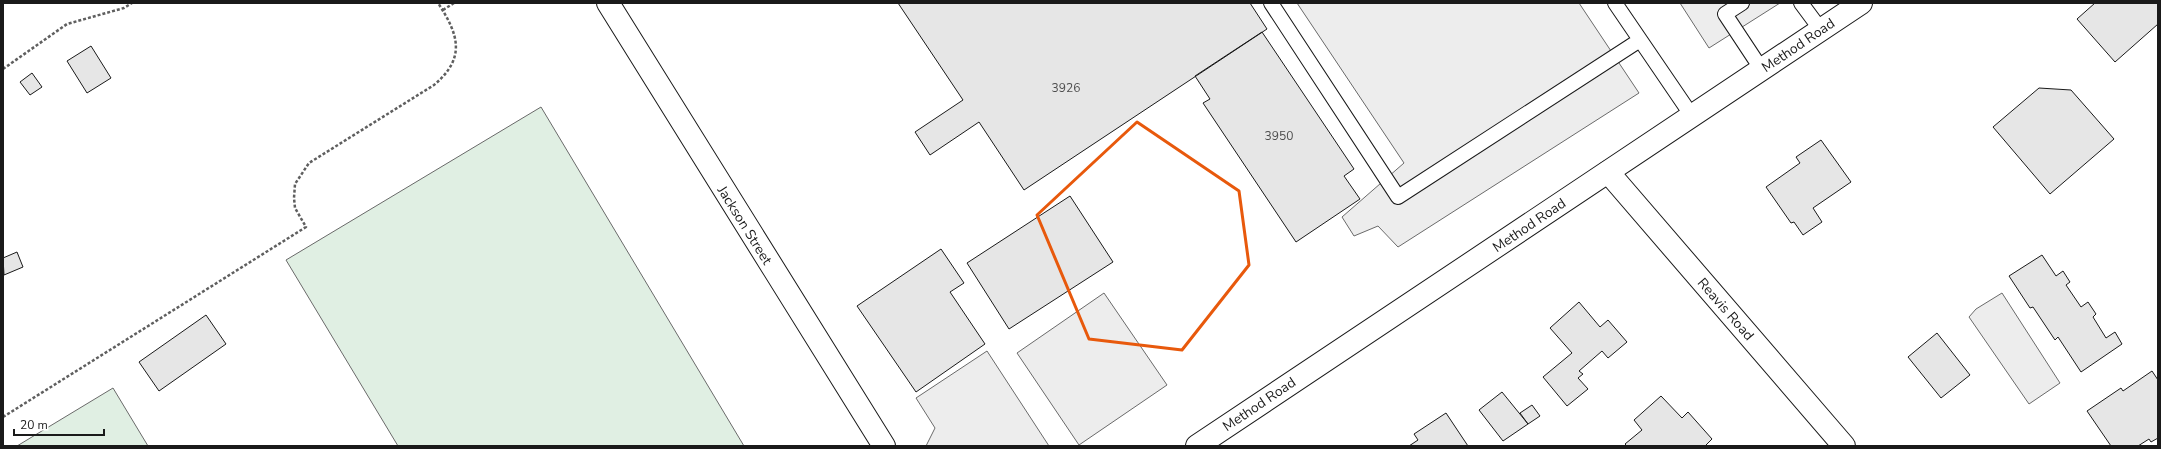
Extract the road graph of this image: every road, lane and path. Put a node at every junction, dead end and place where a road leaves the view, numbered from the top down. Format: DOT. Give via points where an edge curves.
graph roads {
  1 [pos="132,3"];
  2 [pos="438,3"];
  3 [pos="454,3"];
  4 [pos="608,3"];
  5 [pos="1271,3"];
  6 [pos="1615,3"];
  7 [pos="1742,3"];
  8 [pos="1801,3"];
  9 [pos="1859,3"];
  10 [pos="443,10"];
  11 [pos="1821,30"];
  12 [pos="1640,40"];
  13 [pos="3,69"];
  14 [pos="1762,70"];
  15 [pos="1692,116"];
  16 [pos="1608,172"];
  17 [pos="3,417"];
  18 [pos="884,446"];
  19 [pos="1197,446"];
  20 [pos="1844,446"];
  1 -- 13 [label="path" via="124,8 67,24"];
  2 -- 10 [label="path"];
  3 -- 10 [label="path"];
  4 -- 18 [label="street, Jackson Street"];
  5 -- 12 [label="lane" via="1398,197"];
  6 -- 12 [label="lane"];
  7 -- 14 [label="lane" via="1725,14"];
  8 -- 11 [label="lane"];
  9 -- 11 [label="street, Method Road"];
  10 -- 17 [label="path" via="457,40 452,64 446,75 309,163 295,184 294,198 295,208 306,227"];
  11 -- 14 [label="street, Method Road"];
  12 -- 15 [label="lane"];
  14 -- 15 [label="street, Method Road"];
  15 -- 16 [label="street, Method Road"];
  16 -- 19 [label="street, Method Road"];
  16 -- 20 [label="street, Reavis Road"];
}
